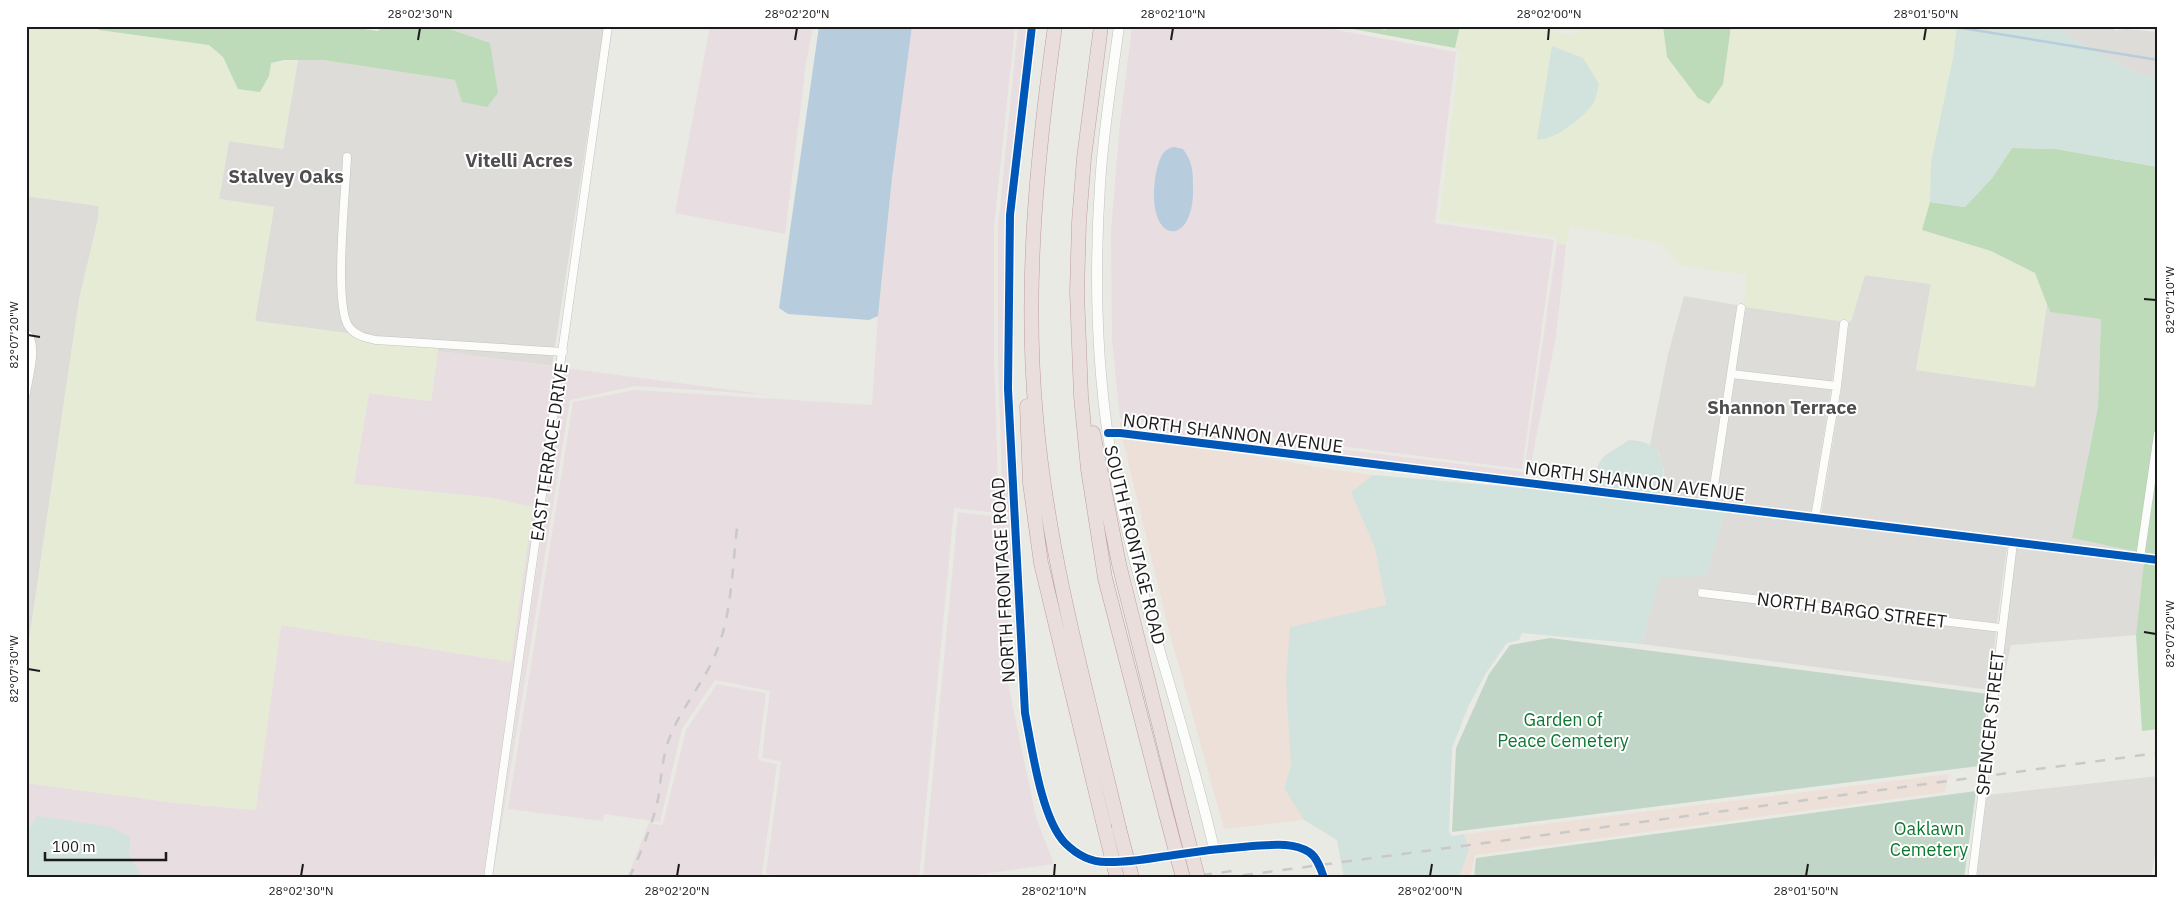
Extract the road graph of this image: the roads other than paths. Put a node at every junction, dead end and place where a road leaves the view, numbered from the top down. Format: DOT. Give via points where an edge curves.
graph roads {
  1 [pos="608,26"];
  2 [pos="1032,26"];
  3 [pos="1055,26"];
  4 [pos="1101,26"];
  5 [pos="1119,26"];
  6 [pos="347,157"];
  7 [pos="1741,308"];
  8 [pos="1844,324"];
  9 [pos="1032,325"];
  10 [pos="26,333"];
  11 [pos="563,352"];
  12 [pos="1079,366"];
  13 [pos="1731,374"];
  14 [pos="1837,386"];
  15 [pos="26,393"];
  16 [pos="1108,433"];
  17 [pos="2158,434"];
  18 [pos="1711,506"];
  19 [pos="1815,518"];
  20 [pos="2012,543"];
  21 [pos="2140,558"];
  22 [pos="2158,560"];
  23 [pos="1702,593"];
  24 [pos="2001,628"];
  25 [pos="1214,849"];
  26 [pos="488,878"];
  27 [pos="1117,878"];
  28 [pos="1132,878"];
  29 [pos="1183,878"];
  30 [pos="1198,878"];
  31 [pos="1324,878"];
  32 [pos="1972,878"];
  1 -- 11 [label="street, EAST TERRACE DRIVE"];
  2 -- 25 [label="street, NORTH FRONTAGE ROAD" via="1010,215 1008,389 1025,713 1034,760 1056,829 1064,842 1086,858 1105,862"];
  3 -- 9 [label="highway" via="1038,156"];
  4 -- 12 [label="highway" via="1079,222"];
  5 -- 16 [label="street, SOUTH FRONTAGE ROAD" via="1100,183 1097,248 1101,373"];
  6 -- 11 [label="street" via="342,255 343,315 349,328 360,336 376,340"];
  7 -- 13 [label="street"];
  8 -- 14 [label="street"];
  9 -- 27 [label="highway, bridge" via="1026,395 1030,483 1040,563"];
  9 -- 28 [label="highway, bridge" via="1036,416 1051,530"];
  10 -- 15 [label="street" via="33,346"];
  11 -- 26 [label="street, EAST TERRACE DRIVE"];
  12 -- 29 [label="highway, bridge" via="1088,469 1105,578"];
  12 -- 30 [label="highway, bridge" via="1120,564"];
  13 -- 14 [label="street"];
  13 -- 18 [label="street"];
  14 -- 19 [label="street"];
  16 -- 18 [label="street, NORTH SHANNON AVENUE"];
  16 -- 25 [label="street, SOUTH FRONTAGE ROAD" via="1131,547"];
  17 -- 21 [label="street"];
  18 -- 19 [label="street, NORTH SHANNON AVENUE"];
  19 -- 20 [label="street, NORTH SHANNON AVENUE"];
  20 -- 21 [label="street, NORTH SHANNON AVENUE"];
  20 -- 24 [label="street, SPENCER STREET"];
  21 -- 22 [label="street, NORTH SHANNON AVENUE"];
  23 -- 24 [label="street, NORTH BARGO STREET"];
  24 -- 32 [label="street, SPENCER STREET"];
  25 -- 31 [label="street, NORTH FRONTAGE ROAD" via="1284,844 1310,852"];
}
